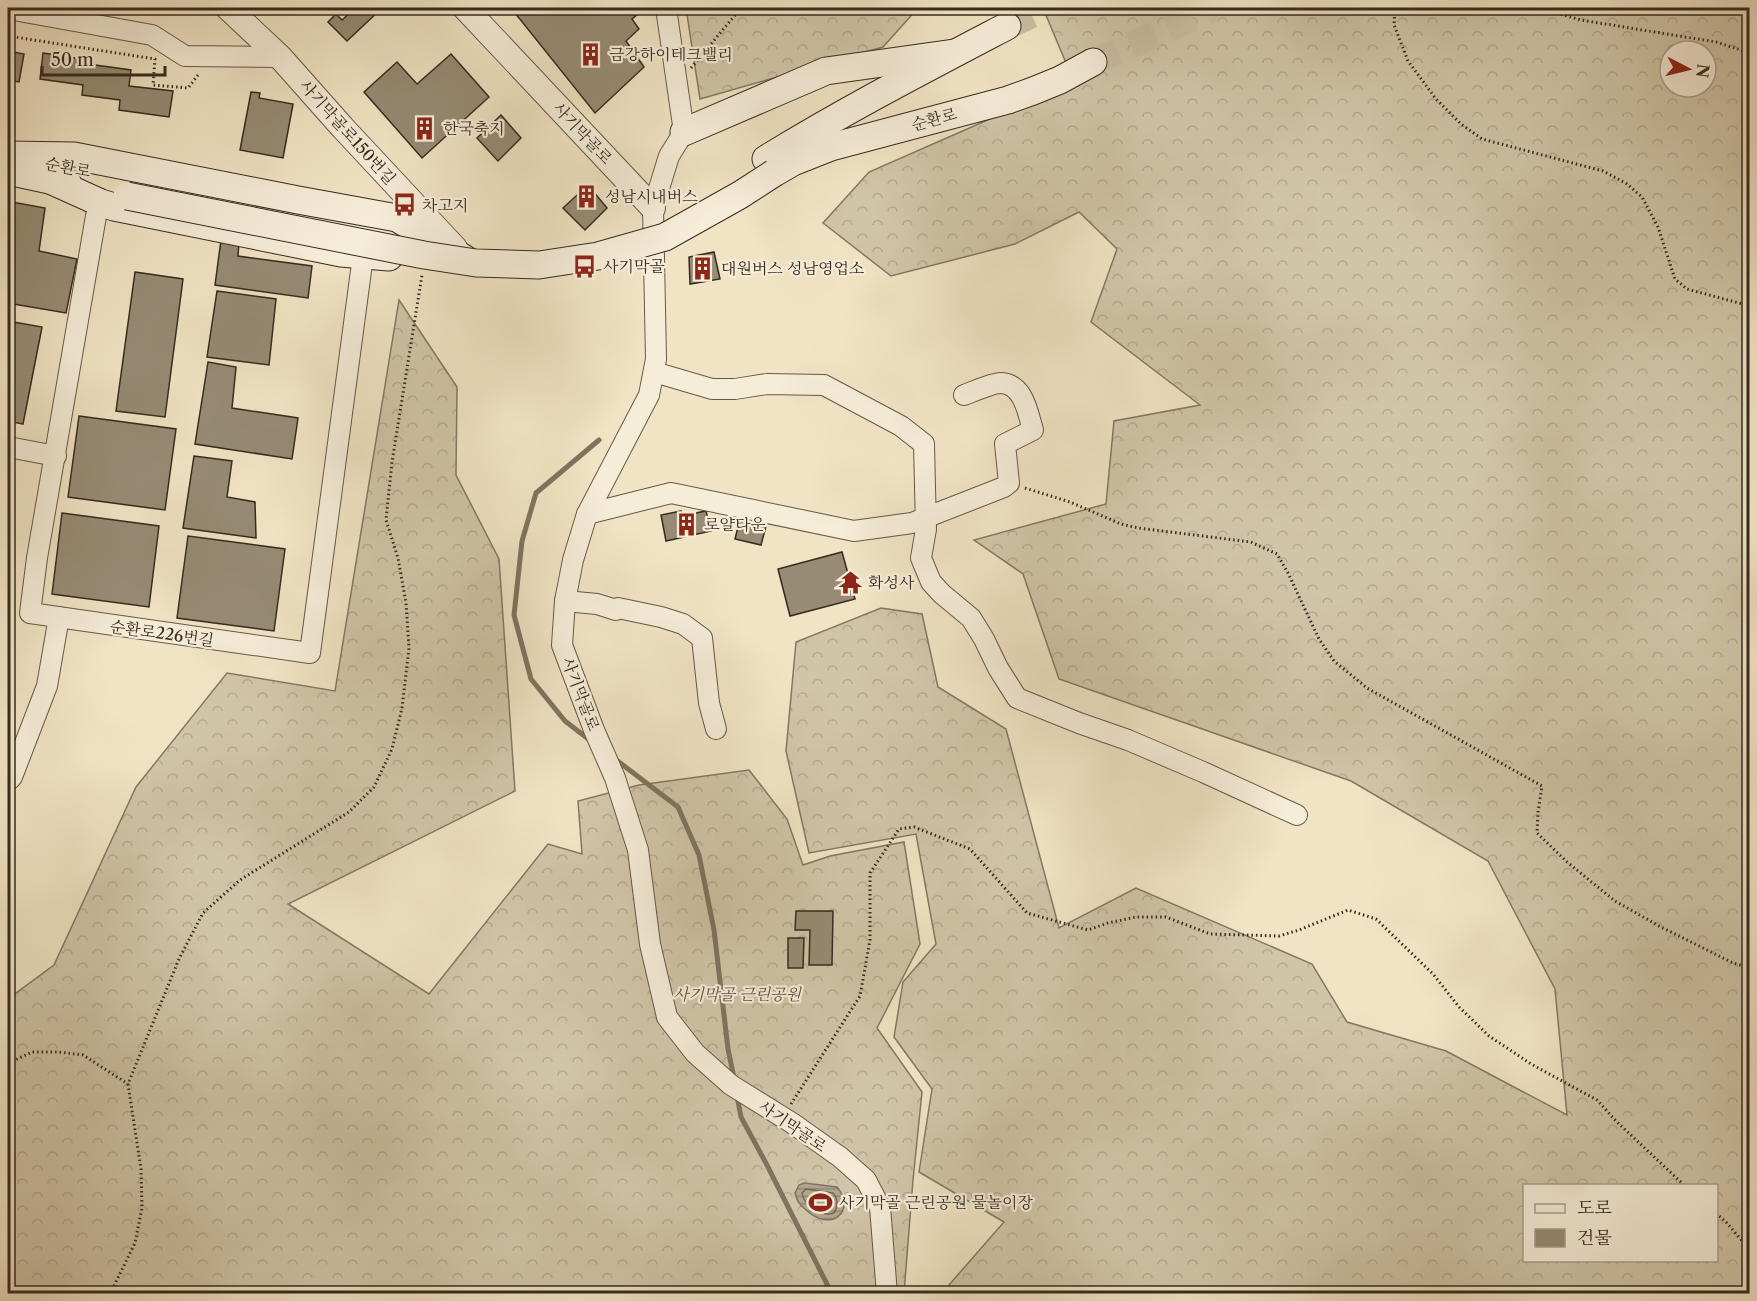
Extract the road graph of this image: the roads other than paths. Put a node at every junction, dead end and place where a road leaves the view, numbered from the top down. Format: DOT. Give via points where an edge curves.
graph roads {
  1 [pos="228,8"];
  2 [pos="465,8"];
  3 [pos="666,8"];
  4 [pos="8,9"];
  5 [pos="1007,26"];
  6 [pos="954,53"];
  7 [pos="280,57"];
  8 [pos="1093,62"];
  9 [pos="684,132"];
  10 [pos="8,155"];
  11 [pos="770,166"];
  12 [pos="8,171"];
  13 [pos="50,180"];
  14 [pos="128,188"];
  15 [pos="101,203"];
  16 [pos="653,208"];
  17 [pos="655,237"];
  18 [pos="363,256"];
  19 [pos="465,259"];
  20 [pos="654,372"];
  21 [pos="964,395"];
  22 [pos="8,447"];
  23 [pos="56,456"];
  24 [pos="587,514"];
  25 [pos="926,523"];
  26 [pos="564,602"];
  27 [pos="59,617"];
  28 [pos="716,729"];
  29 [pos="8,782"];
  30 [pos="1297,815"];
  31 [pos="887,1293"];
  1 -- 7 [label="street, 사기막골로150번길"];
  2 -- 16 [label="street, 사기막골로"];
  3 -- 9 [label="street"];
  4 -- 7 [label="street" via="152,35 185,56"];
  5 -- 6 [label="main road"];
  6 -- 9 [label="main road" via="826,71"];
  6 -- 11 [label="main road" via="822,124"];
  7 -- 19 [label="street, 사기막골로150번길"];
  8 -- 11 [label="main road, 순환로" via="1033,92"];
  9 -- 16 [label="street" via="669,156"];
  10 -- 14 [label="main road, 순환로"];
  10 -- 19 [label="main road" via="74,156 397,218"];
  11 -- 14 [label="main road, bridge" via="713,211 665,237 598,256 539,265 476,263 424,255"];
  12 -- 13 [label="main road, 순환로"];
  13 -- 14 [label="main road, 순환로"];
  13 -- 15 [label="main road"];
  15 -- 18 [label="main road"];
  15 -- 23 [label="street, 순환로226번길"];
  16 -- 17 [label="street, 사기막골로"];
  17 -- 19 [label="street" via="549,261"];
  17 -- 20 [label="street, 사기막골로"];
  18 -- 19 [label="main road"];
  18 -- 27 [label="street, 순환로226번길" via="310,653"];
  20 -- 24 [label="street, 사기막골로" via="649,395"];
  20 -- 25 [label="street" via="712,389 735,390 768,384 824,386 901,426 924,444"];
  21 -- 25 [label="street" via="1001,383 1013,387 1023,396 1033,430 1005,444 1009,483 1005,487"];
  22 -- 23 [label="street"];
  23 -- 27 [label="street, 순환로226번길" via="30,613"];
  24 -- 25 [label="street" via="671,493 854,531"];
  24 -- 26 [label="street, 사기막골로"];
  25 -- 30 [label="street" via="921,558 931,582 971,618 1017,698 1128,740"];
  26 -- 28 [label="street" via="597,604 662,617 683,624 702,638"];
  26 -- 31 [label="street, 사기막골로" via="562,645 615,778 638,850 650,945 667,1017 695,1053 739,1090 840,1157 866,1180 880,1207"];
  27 -- 29 [label="street" via="47,686"];
}
